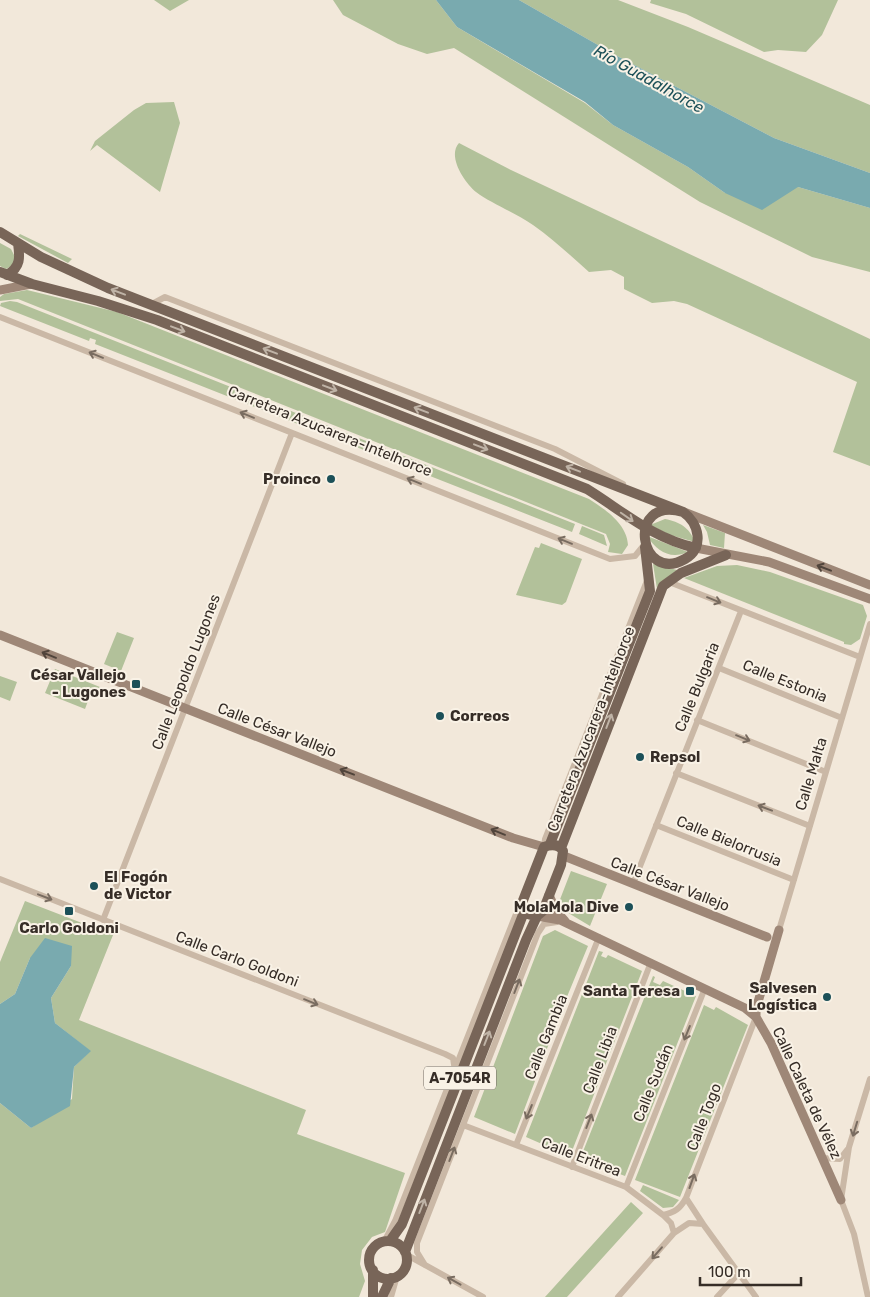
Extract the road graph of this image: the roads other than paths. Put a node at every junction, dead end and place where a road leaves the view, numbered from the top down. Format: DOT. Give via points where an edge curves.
graph roads {
  1 [pos="1,234"];
  2 [pos="18,243"];
  3 [pos="2,275"];
  4 [pos="32,284"];
  5 [pos="0,290"];
  6 [pos="0,317"];
  7 [pos="292,433"];
  8 [pos="683,512"];
  9 [pos="645,528"];
  10 [pos="645,544"];
  11 [pos="696,548"];
  12 [pos="726,555"];
  13 [pos="687,558"];
  14 [pos="681,573"];
  15 [pos="669,582"];
  16 [pos="870,585"];
  17 [pos="870,599"];
  18 [pos="741,611"];
  19 [pos="870,624"];
  20 [pos="0,635"];
  21 [pos="860,657"];
  22 [pos="718,668"];
  23 [pos="185,708"];
  24 [pos="842,718"];
  25 [pos="697,720"];
  26 [pos="826,772"];
  27 [pos="676,773"];
  28 [pos="656,825"];
  29 [pos="810,826"];
  30 [pos="547,846"];
  31 [pos="562,852"];
  32 [pos="0,880"];
  33 [pos="794,880"];
  34 [pos="633,884"];
  35 [pos="549,895"];
  36 [pos="523,908"];
  37 [pos="537,916"];
  38 [pos="103,920"];
  39 [pos="567,923"];
  40 [pos="531,930"];
  41 [pos="778,930"];
  42 [pos="767,936"];
  43 [pos="599,937"];
  44 [pos="773,955"];
  45 [pos="529,957"];
  46 [pos="651,962"];
  47 [pos="705,988"];
  48 [pos="756,1016"];
  49 [pos="455,1071"];
  50 [pos="870,1078"];
  51 [pos="463,1124"];
  52 [pos="516,1145"];
  53 [pos="849,1147"];
  54 [pos="822,1158"];
  55 [pos="572,1167"];
  56 [pos="626,1187"];
  57 [pos="686,1198"];
  58 [pos="841,1200"];
  59 [pos="663,1214"];
  60 [pos="702,1224"];
  61 [pos="421,1232"];
  62 [pos="674,1233"];
  63 [pos="387,1242"];
  64 [pos="406,1253"];
  65 [pos="424,1265"];
  66 [pos="373,1270"];
  67 [pos="739,1273"];
  68 [pos="394,1277"];
  69 [pos="373,1297"];
  70 [pos="382,1297"];
  71 [pos="391,1297"];
  72 [pos="483,1297"];
  73 [pos="618,1297"];
  74 [pos="717,1297"];
  75 [pos="756,1297"];
  76 [pos="868,1297"];
  1 -- 2 [label="main road"];
  2 -- 3 [label="main road" via="20,260 16,268"];
  8 -- 2 [label="main road, one-way" via="152,304 73,272"];
  3 -- 4 [label="main road"];
  4 -- 5 [label="street"];
  4 -- 9 [label="main road, one-way" via="157,320 587,489"];
  7 -- 6 [label="street, Carretera Azucarera-Intelhorce, one-way"];
  10 -- 7 [label="street, Carretera Azucarera-Intelhorce, one-way" via="636,556 610,559"];
  7 -- 23 [label="street, Calle Leopoldo Lugones"];
  8 -- 9 [label="main road" via="674,509 656,514"];
  8 -- 11 [label="main road" via="698,531"];
  16 -- 8 [label="street, one-way"];
  9 -- 10 [label="main road, Carretera Azucarera-Intelhorce"];
  9 -- 11 [label="main road"];
  10 -- 13 [label="main road" via="648,552 662,562 675,563"];
  10 -- 30 [label="main road, Carretera Azucarera-Intelhorce" via="650,591"];
  11 -- 12 [label="street"];
  11 -- 13 [label="main road"];
  12 -- 14 [label="main road, Carretera Azucarera-Intelhorce"];
  12 -- 17 [label="street" via="769,562"];
  13 -- 14 [label="main road"];
  14 -- 15 [label="main road, Carretera Azucarera-Intelhorce"];
  15 -- 18 [label="street, one-way"];
  31 -- 15 [label="main road, Carretera Azucarera-Intelhorce, one-way" via="659,595"];
  18 -- 21 [label="street"];
  18 -- 22 [label="street, Calle Bulgaria"];
  19 -- 21 [label="street, Calle Malta"];
  23 -- 20 [label="street, Calle César Vallejo, one-way"];
  21 -- 24 [label="street, Calle Malta"];
  22 -- 24 [label="street, Calle Estonia"];
  22 -- 25 [label="street, Calle Bulgaria"];
  30 -- 23 [label="street, Calle César Vallejo, one-way" via="513,838"];
  23 -- 38 [label="street, Calle Leopoldo Lugones"];
  24 -- 26 [label="street, Calle Malta"];
  25 -- 26 [label="street, one-way"];
  25 -- 27 [label="street, Calle Bulgaria"];
  26 -- 29 [label="street, Calle Malta"];
  27 -- 28 [label="street, Calle Bulgaria"];
  29 -- 27 [label="street, one-way"];
  28 -- 33 [label="street, Calle Bielorrusia"];
  28 -- 34 [label="street, Calle Bulgaria"];
  29 -- 33 [label="street, Calle Malta"];
  30 -- 31 [label="main road"];
  30 -- 36 [label="main road, A-7054R"];
  31 -- 34 [label="street, Calle César Vallejo"];
  31 -- 35 [label="main road, A-7054R"];
  32 -- 38 [label="street, Calle Carlo Goldoni, one-way"];
  33 -- 41 [label="street, Calle Malta"];
  34 -- 42 [label="street, Calle César Vallejo"];
  35 -- 37 [label="main road, A-7054R" via="543,911"];
  35 -- 39 [label="street" via="556,911"];
  36 -- 37 [label="main road" via="530,916"];
  36 -- 49 [label="street" via="513,920"];
  36 -- 63 [label="main road, A-7054R" via="402,1224"];
  37 -- 39 [label="street, Calle Caleta de Vélez"];
  37 -- 40 [label="main road, A-7054R"];
  38 -- 49 [label="street, Calle Carlo Goldoni, one-way" via="444,1054 453,1058"];
  39 -- 43 [label="street, Calle Caleta de Vélez"];
  39 -- 45 [label="street" via="544,924"];
  40 -- 45 [label="street"];
  64 -- 40 [label="main road, A-7054R, one-way"];
  41 -- 42 [label="street"];
  41 -- 44 [label="street, Calle Malta"];
  42 -- 44 [label="street"];
  43 -- 46 [label="street, Calle Caleta de Vélez"];
  43 -- 52 [label="street, Calle Gambia, one-way"];
  44 -- 48 [label="street, Calle Malta"];
  51 -- 45 [label="street, one-way"];
  46 -- 47 [label="street, Calle Caleta de Vélez"];
  55 -- 46 [label="street, Calle Libia, one-way"];
  47 -- 48 [label="street, Calle Caleta de Vélez"];
  47 -- 56 [label="street, Calle Sudán, one-way"];
  48 -- 54 [label="street, Calle Caleta de Vélez"];
  57 -- 48 [label="street, Calle Togo, one-way"];
  49 -- 63 [label="street"];
  50 -- 53 [label="street, one-way"];
  51 -- 52 [label="street, Calle Eritrea"];
  61 -- 51 [label="street, one-way"];
  52 -- 55 [label="street, Calle Eritrea"];
  53 -- 54 [label="street" via="840,1159"];
  53 -- 58 [label="street"];
  54 -- 58 [label="street, Calle Caleta de Vélez"];
  55 -- 56 [label="street, Calle Eritrea"];
  56 -- 59 [label="street, Calle Eritrea"];
  57 -- 59 [label="street, Calle Togo" via="675,1212"];
  57 -- 60 [label="street"];
  58 -- 76 [label="street, Calle Caleta de Vélez" via="854,1234"];
  59 -- 62 [label="street, Calle Eritrea"];
  60 -- 62 [label="street" via="690,1223"];
  60 -- 67 [label="street"];
  61 -- 64 [label="street"];
  61 -- 65 [label="street" via="416,1252"];
  62 -- 73 [label="street, one-way"];
  63 -- 64 [label="main road" via="399,1244"];
  63 -- 66 [label="main road, A-7054R" via="371,1253"];
  64 -- 65 [label="street"];
  64 -- 68 [label="main road, A-7054R" via="406,1265"];
  72 -- 65 [label="street, one-way"];
  66 -- 68 [label="main road" via="381,1277"];
  66 -- 69 [label="main road, A-7054R"];
  67 -- 74 [label="street"];
  67 -- 75 [label="street"];
  68 -- 70 [label="main road, A-7054R"];
  68 -- 71 [label="street"];
}
